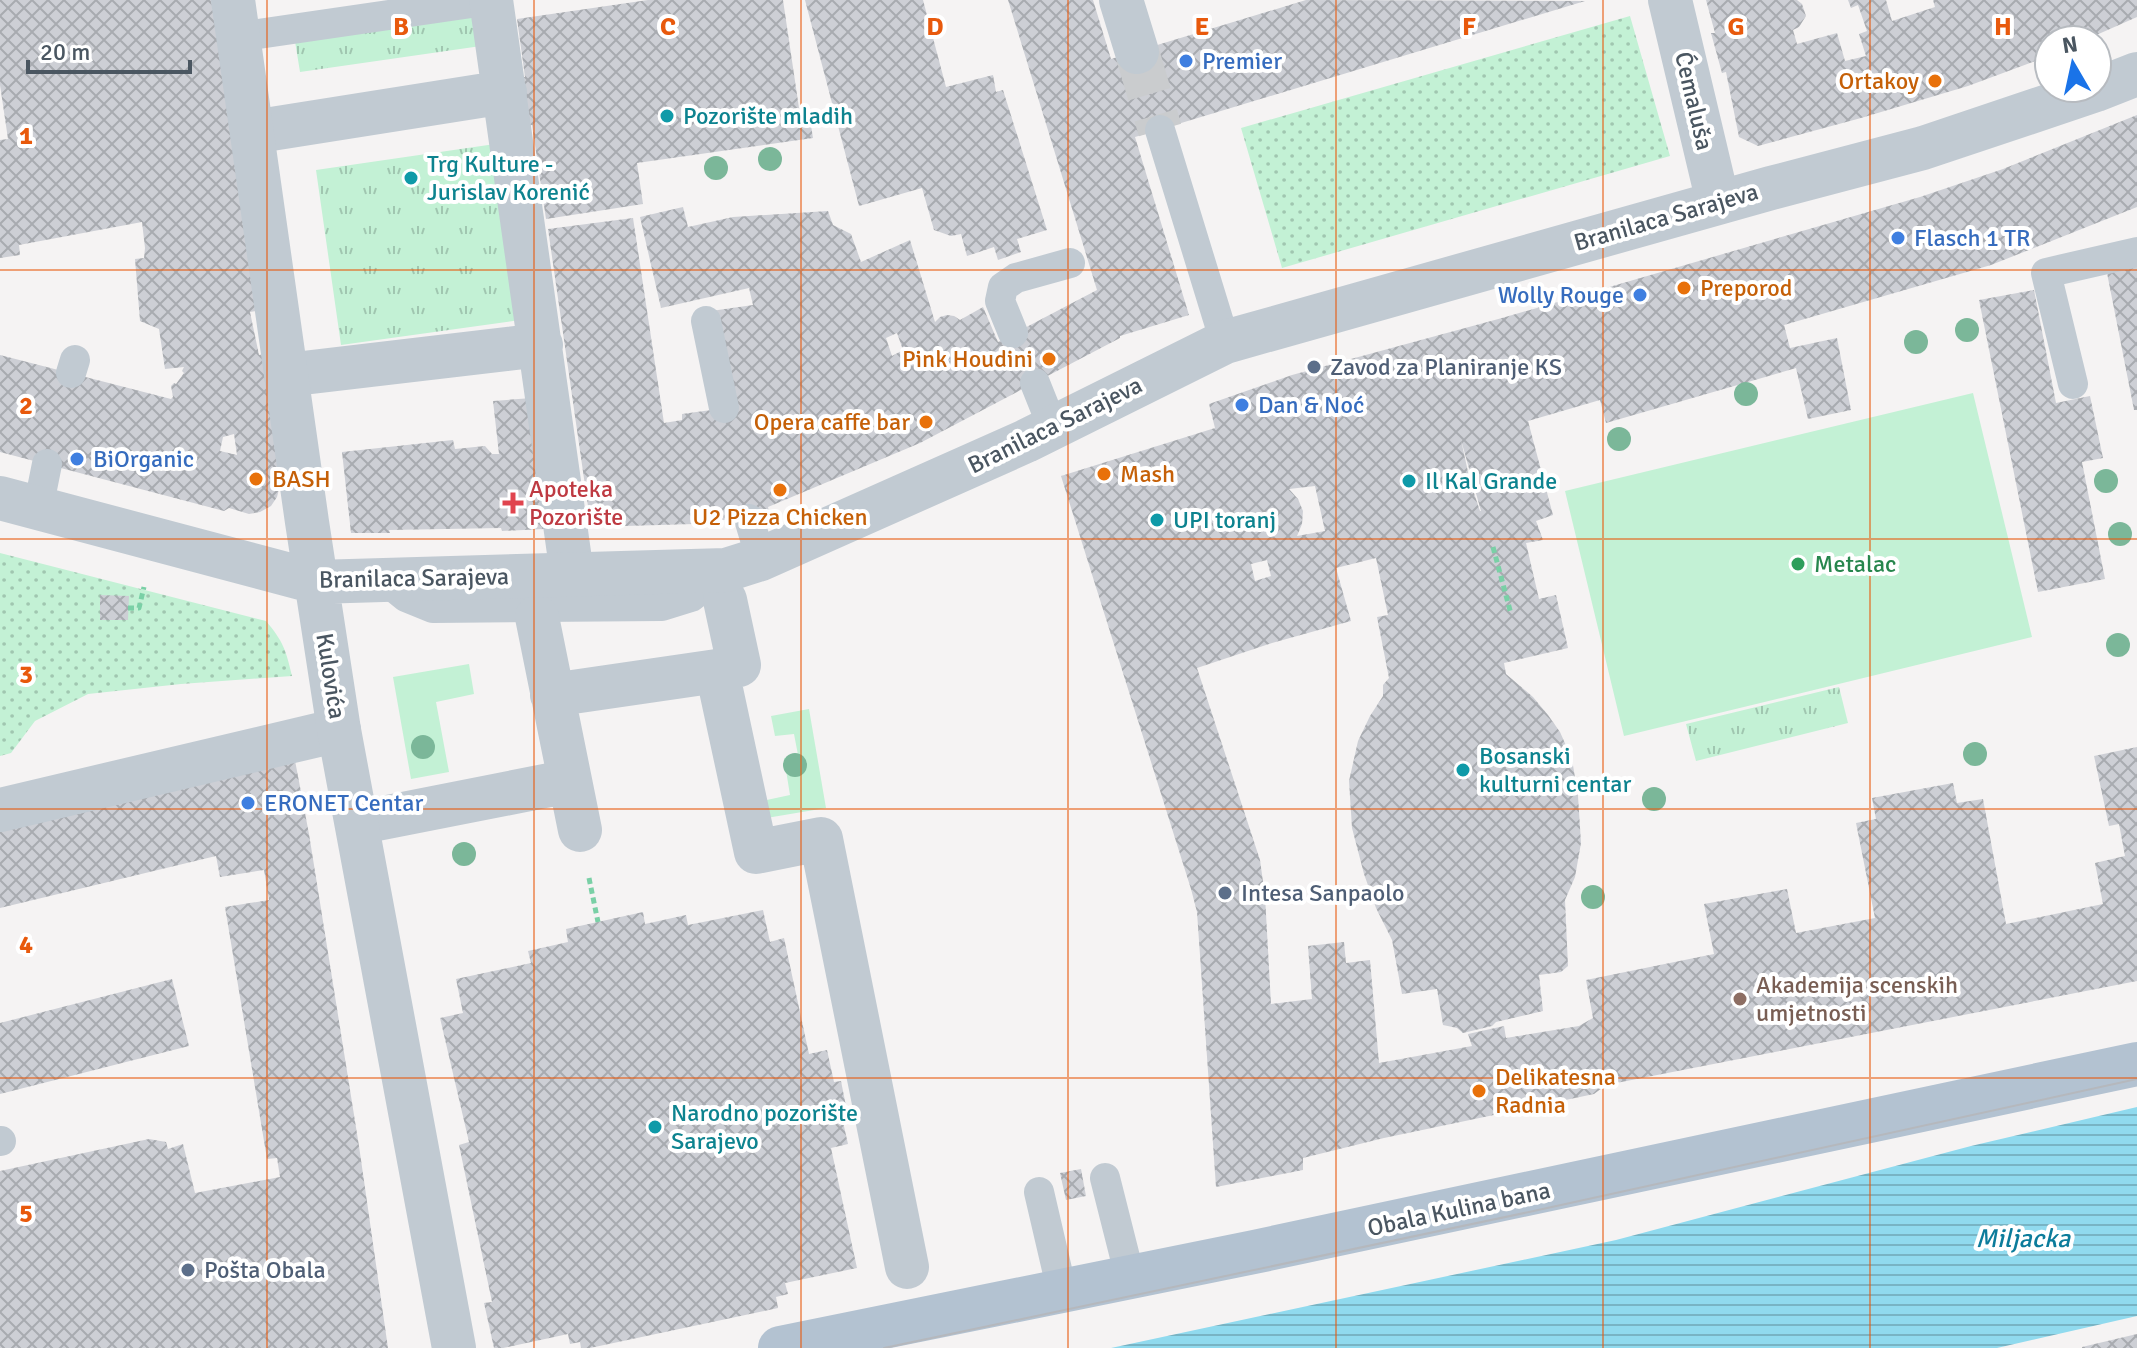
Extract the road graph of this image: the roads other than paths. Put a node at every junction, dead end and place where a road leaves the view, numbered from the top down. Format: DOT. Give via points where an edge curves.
graph roads {
  1 [pos="492,0"];
  2 [pos="1121,0"];
  3 [pos="1670,0"];
  4 [pos="235,18"];
  5 [pos="1137,52"];
  6 [pos="2137,74"];
  7 [pos="505,92"];
  8 [pos="1160,130"];
  9 [pos="252,132"];
  10 [pos="1718,202"];
  11 [pos="2137,252"];
  12 [pos="1070,263"];
  13 [pos="706,321"];
  14 [pos="1013,333"];
  15 [pos="1225,342"];
  16 [pos="541,345"];
  17 [pos="286,375"];
  18 [pos="1035,383"];
  19 [pos="2073,384"];
  20 [pos="724,408"];
  21 [pos="1053,428"];
  22 [pos="47,464"];
  23 [pos="19,504"];
  24 [pos="740,562"];
  25 [pos="572,574"];
  26 [pos="385,580"];
  27 [pos="316,582"];
  28 [pos="537,617"];
  29 [pos="717,671"];
  30 [pos="552,695"];
  31 [pos="339,730"];
  32 [pos="570,781"];
  33 [pos="0,810"];
  34 [pos="357,823"];
  35 [pos="580,830"];
  36 [pos="2137,1064"];
  37 [pos="1105,1178"];
  38 [pos="1039,1192"];
  39 [pos="907,1267"];
  40 [pos="1130,1277"];
  41 [pos="1062,1291"];
  42 [pos="454,1348"];
  43 [pos="780,1348"];
  1 -- 4 [label="lane"];
  1 -- 7 [label="street"];
  2 -- 5 [label="street"];
  3 -- 10 [label="street, Ćemaluša"];
  4 -- 9 [label="street, Kulovića"];
  6 -- 10 [label="street, Branilaca Sarajeva" via="1923,148"];
  7 -- 9 [label="street"];
  7 -- 16 [label="street"];
  8 -- 15 [label="lane"];
  9 -- 17 [label="street, Kulovića"];
  10 -- 15 [label="street, Branilaca Sarajeva"];
  11 -- 19 [label="lane" via="2046,273"];
  12 -- 14 [label="lane" via="1016,278 1003,287 1000,301"];
  13 -- 20 [label="lane"];
  15 -- 21 [label="street, Branilaca Sarajeva"];
  16 -- 17 [label="street"];
  16 -- 25 [label="street"];
  17 -- 27 [label="street, Kulovića"];
  18 -- 21 [label="lane"];
  21 -- 24 [label="street, Branilaca Sarajeva"];
  22 -- 23 [label="lane"];
  23 -- 27 [label="street, Branilaca Sarajeva"];
  24 -- 25 [label="street, Branilaca Sarajeva"];
  24 -- 26 [label="lane" via="691,597 662,606 433,608 406,597"];
  24 -- 29 [label="street" via="739,665"];
  25 -- 26 [label="street, Branilaca Sarajeva"];
  26 -- 27 [label="street, Branilaca Sarajeva"];
  27 -- 31 [label="street, Kulovića"];
  28 -- 30 [label="street"];
  29 -- 30 [label="street"];
  29 -- 39 [label="street" via="756,852 821,839"];
  30 -- 32 [label="street"];
  31 -- 33 [label="street"];
  31 -- 34 [label="street, Kulovića"];
  32 -- 34 [label="street"];
  32 -- 35 [label="street"];
  34 -- 42 [label="street, Kulovića"];
  36 -- 40 [label="main road, Obala Kulina bana"];
  37 -- 40 [label="lane"];
  38 -- 41 [label="lane"];
  40 -- 41 [label="main road, Obala Kulina bana"];
  41 -- 43 [label="main road, Obala Kulina bana"];
}
